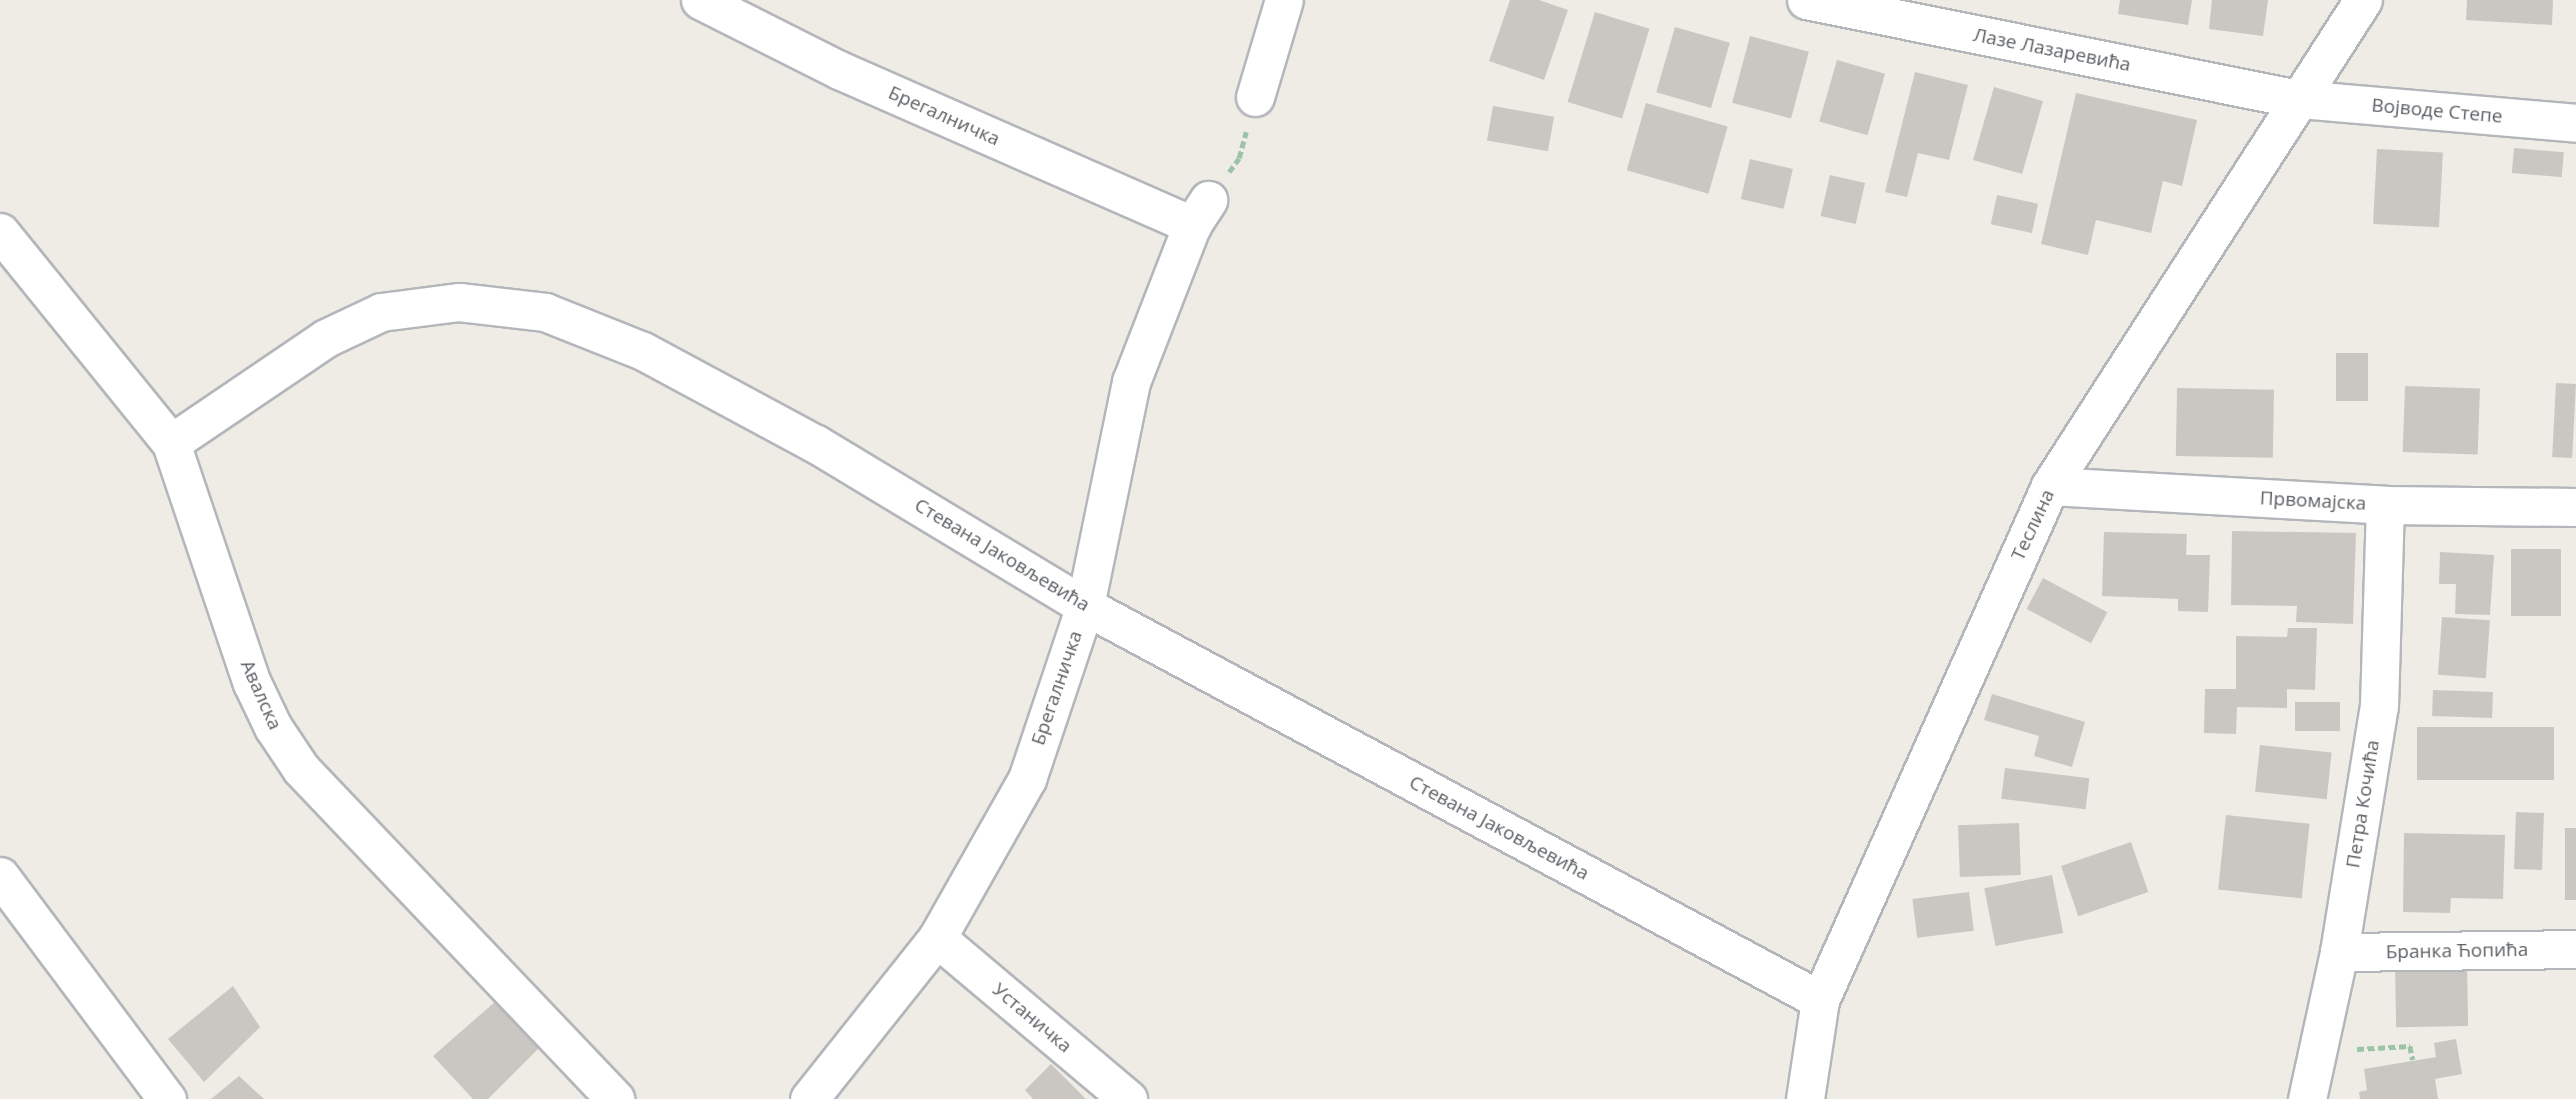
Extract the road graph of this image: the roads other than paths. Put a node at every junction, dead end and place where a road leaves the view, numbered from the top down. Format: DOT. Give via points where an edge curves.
graph roads {
  1 [pos="700,0"];
  2 [pos="1284,0"];
  3 [pos="1806,0"];
  4 [pos="2363,0"];
  5 [pos="1255,97"];
  6 [pos="2298,99"];
  7 [pos="2576,123"];
  8 [pos="0,232"];
  9 [pos="171,443"];
  10 [pos="2050,486"];
  11 [pos="2385,505"];
  12 [pos="2576,507"];
  13 [pos="1085,606"];
  14 [pos="0,876"];
  15 [pos="937,938"];
  16 [pos="2576,948"];
  17 [pos="2339,953"];
  18 [pos="1820,1000"];
  19 [pos="167,1099"];
  20 [pos="615,1099"];
  21 [pos="809,1099"];
  22 [pos="1128,1099"];
  23 [pos="1805,1099"];
  24 [pos="2307,1099"];
  1 -- 13 [label="street, Брегалничка" via="839,70 1200,212 1131,382"];
  2 -- 5 [label="street"];
  3 -- 6 [label="street, Лазе Лазаревића"];
  4 -- 6 [label="street, Теслина"];
  6 -- 7 [label="street, Војводе Степе"];
  6 -- 10 [label="street, Теслина"];
  8 -- 9 [label="street, Авалска"];
  9 -- 13 [label="street, Стевана Јаковљевића" via="327,338 381,312 459,302 545,312 643,351 804,438"];
  9 -- 20 [label="street, Авалска" via="252,683 301,769"];
  10 -- 11 [label="street, Првомајска"];
  10 -- 18 [label="street, Теслина"];
  11 -- 12 [label="street, Првомајска"];
  11 -- 17 [label="street, Петра Кочића" via="2379,706"];
  13 -- 15 [label="street, Брегалничка" via="1027,779"];
  13 -- 18 [label="street, Стевана Јаковљевића"];
  14 -- 19 [label="street"];
  15 -- 21 [label="street, Брегалничка"];
  15 -- 22 [label="street, Устаничка"];
  16 -- 17 [label="street, Бранка Ћопића"];
  17 -- 24 [label="street, Петра Кочића"];
  18 -- 23 [label="street, Теслина"];
}
